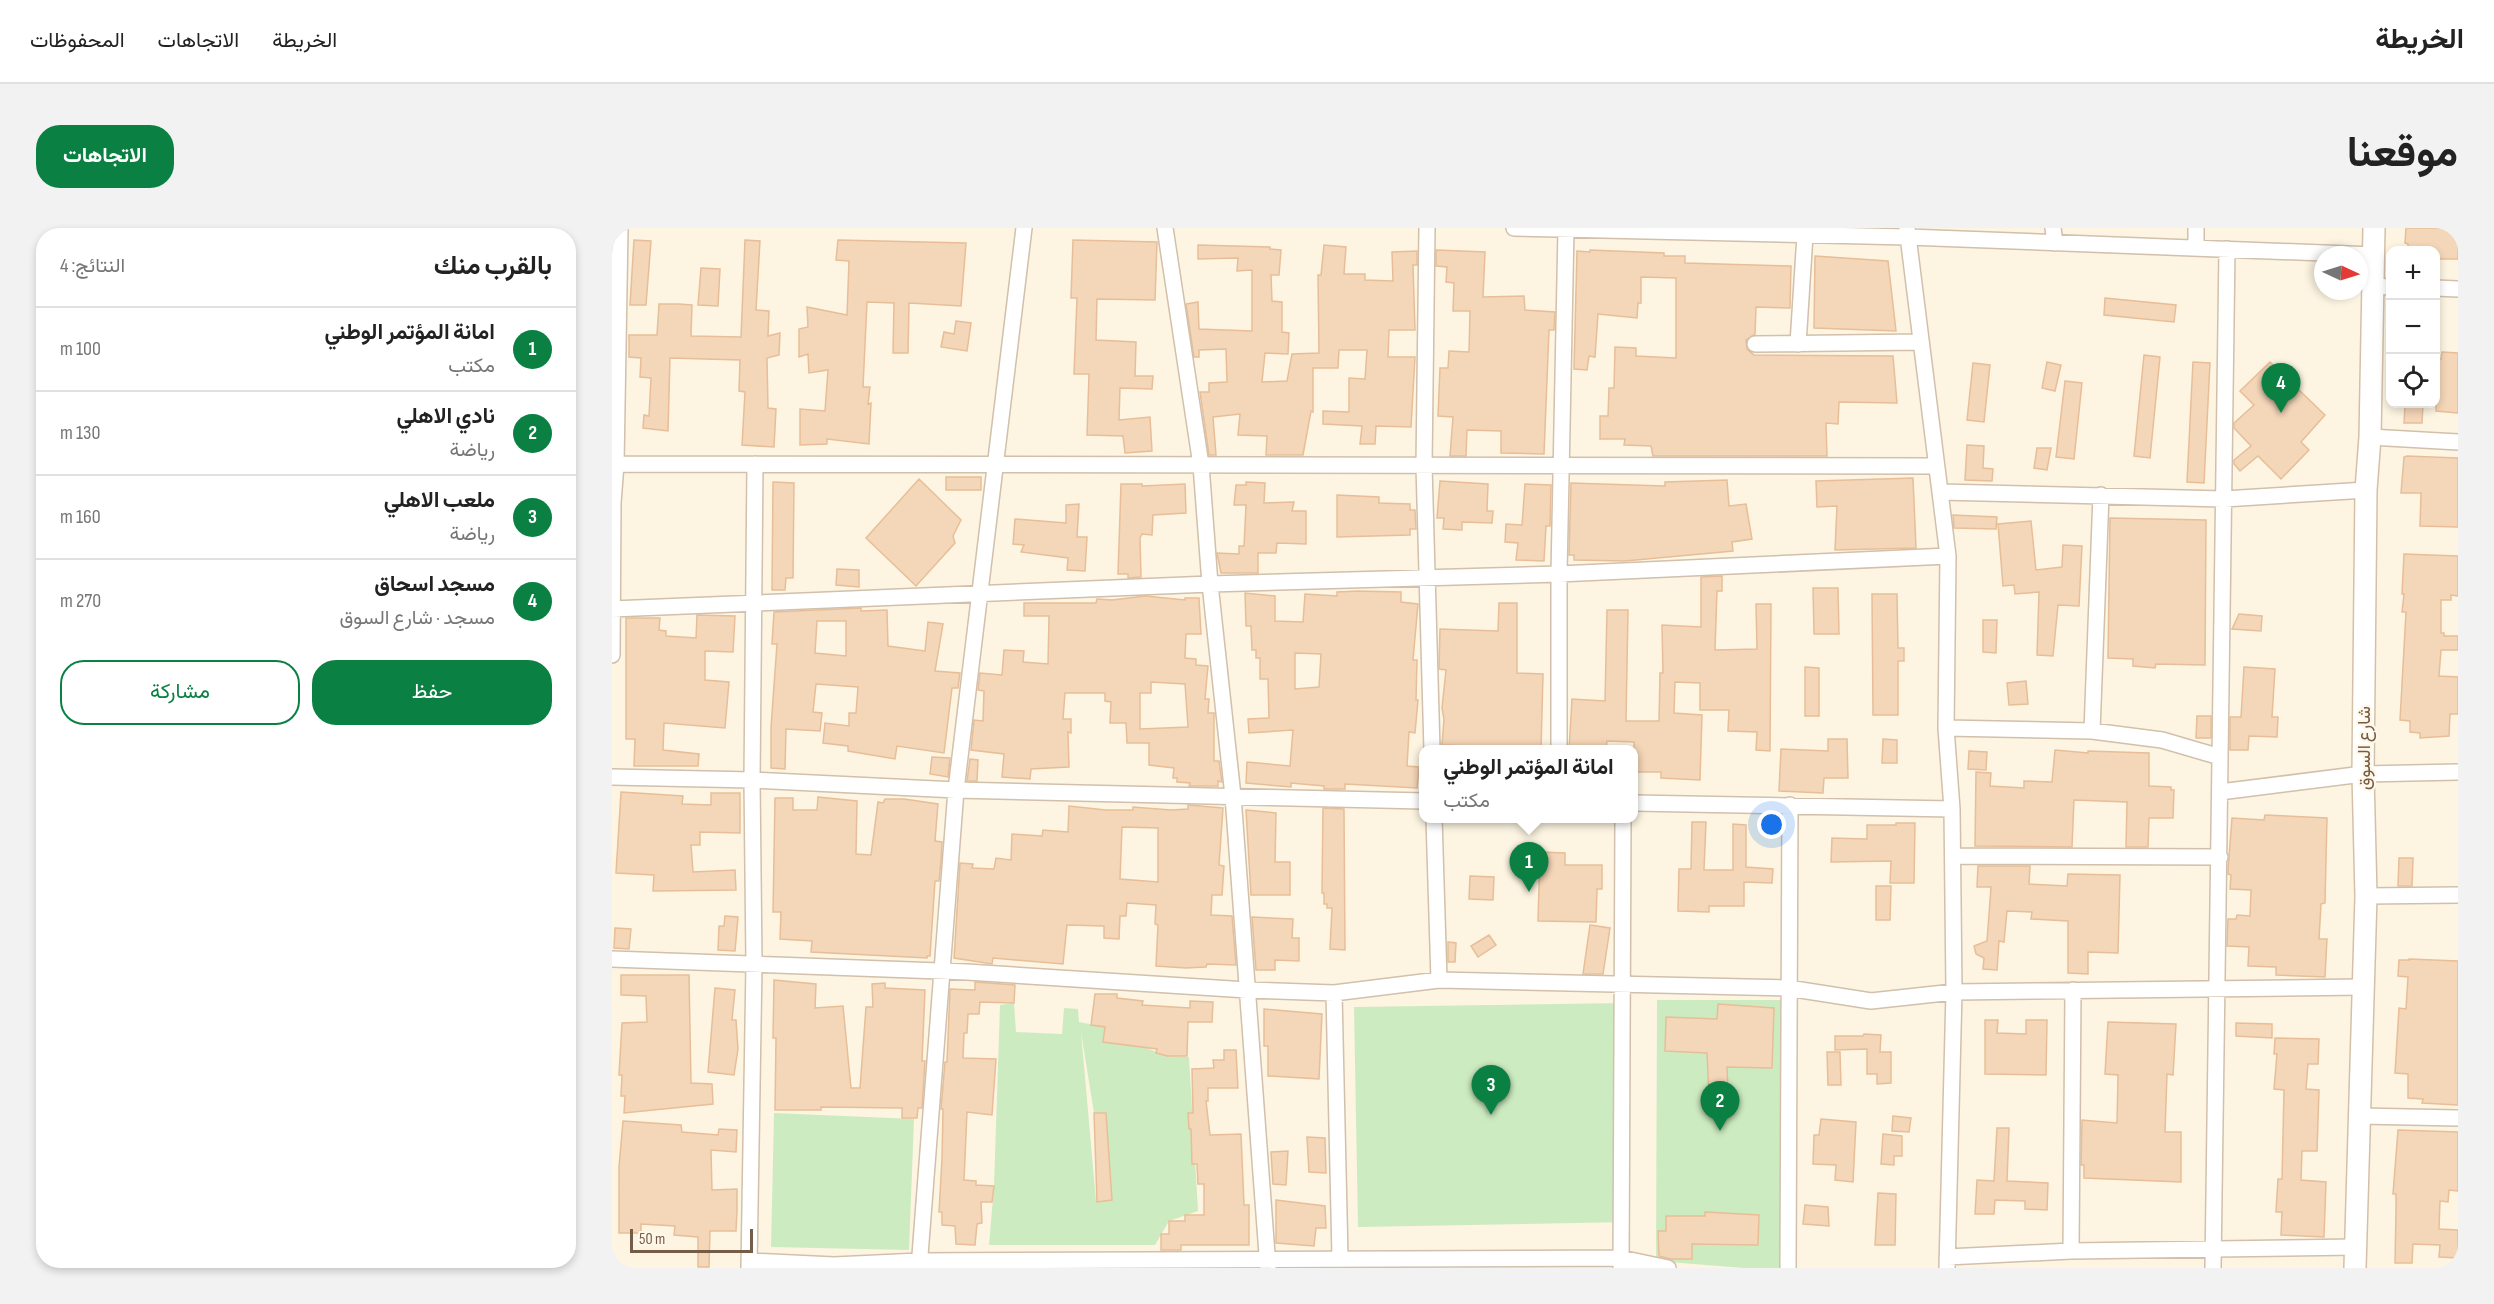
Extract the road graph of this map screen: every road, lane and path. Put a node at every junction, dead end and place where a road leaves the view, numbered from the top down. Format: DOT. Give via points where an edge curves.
graph roads {
  1 [pos="620,228"];
  2 [pos="1024,228"];
  3 [pos="1165,228"];
  4 [pos="1427,228"];
  5 [pos="1514,228"];
  6 [pos="1542,228"];
  7 [pos="2196,228"];
  8 [pos="2374,228"];
  9 [pos="1566,229"];
  10 [pos="1908,233"];
  11 [pos="1805,235"];
  12 [pos="2054,235"];
  13 [pos="2196,248"];
  14 [pos="2227,249"];
  15 [pos="2374,255"];
  16 [pos="2382,286"];
  17 [pos="2440,288"];
  18 [pos="2458,289"];
  19 [pos="1922,342"];
  20 [pos="1755,344"];
  21 [pos="1798,344"];
  22 [pos="2370,437"];
  23 [pos="2458,442"];
  24 [pos="616,464"];
  25 [pos="755,464"];
  26 [pos="993,465"];
  27 [pos="1201,465"];
  28 [pos="1424,465"];
  29 [pos="1563,466"];
  30 [pos="1936,466"];
  31 [pos="2366,490"];
  32 [pos="1941,492"];
  33 [pos="2101,495"];
  34 [pos="2224,499"];
  35 [pos="612,503"];
  36 [pos="1948,556"];
  37 [pos="1559,574"];
  38 [pos="1429,577"];
  39 [pos="1210,584"];
  40 [pos="978,595"];
  41 [pos="753,603"];
  42 [pos="612,609"];
  43 [pos="612,655"];
  44 [pos="1946,728"];
  45 [pos="2092,731"];
  46 [pos="1432,745"];
  47 [pos="1559,745"];
  48 [pos="2220,757"];
  49 [pos="2458,772"];
  50 [pos="2363,774"];
  51 [pos="612,777"];
  52 [pos="752,780"];
  53 [pos="956,790"];
  54 [pos="2220,792"];
  55 [pos="1233,796"];
  56 [pos="1419,801"];
  57 [pos="1638,803"];
  58 [pos="1790,805"];
  59 [pos="1953,809"];
  60 [pos="1434,823"];
  61 [pos="1623,823"];
  62 [pos="1953,856"];
  63 [pos="2220,857"];
  64 [pos="2458,895"];
  65 [pos="2366,896"];
  66 [pos="612,959"];
  67 [pos="754,964"];
  68 [pos="941,972"];
  69 [pos="1439,980"];
  70 [pos="1622,984"];
  71 [pos="2362,987"];
  72 [pos="1788,988"];
  73 [pos="2218,988"];
  74 [pos="1247,990"];
  75 [pos="2073,990"];
  76 [pos="1954,992"];
  77 [pos="1334,993"];
  78 [pos="2360,1116"];
  79 [pos="2458,1118"];
  80 [pos="2356,1246"];
  81 [pos="2214,1249"];
  82 [pos="2071,1251"];
  83 [pos="1340,1258"];
  84 [pos="1947,1262"];
  85 [pos="1268,1263"];
  86 [pos="1418,1263"];
  87 [pos="1621,1263"];
  88 [pos="919,1264"];
  89 [pos="749,1265"];
  90 [pos="1668,1268"];
  91 [pos="1788,1268"];
  92 [pos="2213,1268"];
  93 [pos="2355,1268"];
  1 -- 24 [label="street"];
  2 -- 26 [label="street"];
  3 -- 27 [label="street"];
  4 -- 28 [label="street"];
  5 -- 6 [label="street"];
  6 -- 9 [label="street"];
  7 -- 13 [label="street"];
  8 -- 15 [label="street, شارع السوق"];
  9 -- 11 [label="street"];
  9 -- 29 [label="street"];
  10 -- 11 [label="street"];
  10 -- 12 [label="street"];
  10 -- 19 [label="street"];
  11 -- 21 [label="street"];
  12 -- 13 [label="street"];
  13 -- 14 [label="street"];
  14 -- 15 [label="street"];
  14 -- 34 [label="street"];
  15 -- 16 [label="street, شارع السوق"];
  16 -- 22 [label="street, شارع السوق"];
  17 -- 18 [label="street"];
  19 -- 21 [label="street"];
  19 -- 30 [label="street"];
  20 -- 21 [label="street"];
  22 -- 23 [label="street"];
  22 -- 31 [label="street, شارع السوق"];
  24 -- 25 [label="street"];
  24 -- 35 [label="street"];
  25 -- 26 [label="street"];
  25 -- 41 [label="street"];
  26 -- 27 [label="street"];
  26 -- 40 [label="street"];
  27 -- 28 [label="street"];
  27 -- 39 [label="street"];
  28 -- 29 [label="street"];
  28 -- 38 [label="street"];
  29 -- 30 [label="street"];
  29 -- 37 [label="street"];
  30 -- 32 [label="street"];
  31 -- 34 [label="street"];
  31 -- 50 [label="street, شارع السوق"];
  32 -- 33 [label="street"];
  32 -- 36 [label="street"];
  33 -- 34 [label="street"];
  33 -- 45 [label="street"];
  34 -- 48 [label="street"];
  35 -- 42 [label="street"];
  36 -- 37 [label="street"];
  36 -- 44 [label="street"];
  37 -- 38 [label="street"];
  37 -- 47 [label="street"];
  38 -- 39 [label="street"];
  38 -- 46 [label="street"];
  39 -- 40 [label="street"];
  39 -- 55 [label="street"];
  40 -- 41 [label="street"];
  40 -- 53 [label="street"];
  41 -- 42 [label="street"];
  41 -- 52 [label="street"];
  42 -- 43 [label="street"];
  44 -- 45 [label="street"];
  44 -- 59 [label="street"];
  45 -- 48 [label="street" via="2162,740"];
  48 -- 54 [label="street"];
  49 -- 50 [label="street"];
  50 -- 54 [label="street"];
  50 -- 65 [label="street, شارع السوق"];
  51 -- 52 [label="street"];
  52 -- 53 [label="street"];
  52 -- 67 [label="street"];
  53 -- 55 [label="street"];
  53 -- 68 [label="street"];
  54 -- 63 [label="street"];
  55 -- 56 [label="street"];
  55 -- 74 [label="street"];
  57 -- 58 [label="street"];
  58 -- 59 [label="street"];
  58 -- 72 [label="street"];
  59 -- 62 [label="street"];
  60 -- 69 [label="street"];
  61 -- 70 [label="street"];
  62 -- 63 [label="street"];
  62 -- 76 [label="street"];
  63 -- 73 [label="street"];
  64 -- 65 [label="street"];
  65 -- 71 [label="street, شارع السوق"];
  66 -- 67 [label="street"];
  67 -- 68 [label="street"];
  67 -- 89 [label="street"];
  68 -- 74 [label="street"];
  68 -- 88 [label="street"];
  69 -- 70 [label="street"];
  69 -- 77 [label="street"];
  70 -- 72 [label="street"];
  70 -- 87 [label="street"];
  71 -- 73 [label="street"];
  71 -- 78 [label="street, شارع السوق"];
  72 -- 76 [label="street" via="1871,1000"];
  72 -- 91 [label="street"];
  73 -- 75 [label="street"];
  73 -- 81 [label="street"];
  74 -- 77 [label="street"];
  74 -- 85 [label="street"];
  75 -- 76 [label="street"];
  75 -- 82 [label="street"];
  76 -- 84 [label="street"];
  77 -- 83 [label="street"];
  78 -- 79 [label="street"];
  78 -- 80 [label="street, شارع السوق"];
  80 -- 81 [label="street"];
  80 -- 93 [label="street, شارع السوق"];
  81 -- 82 [label="street"];
  81 -- 92 [label="street"];
  82 -- 84 [label="street"];
  83 -- 85 [label="street"];
  83 -- 86 [label="street"];
  85 -- 88 [label="street"];
  86 -- 87 [label="street"];
  87 -- 90 [label="street"];
  88 -- 89 [label="street"];
}
